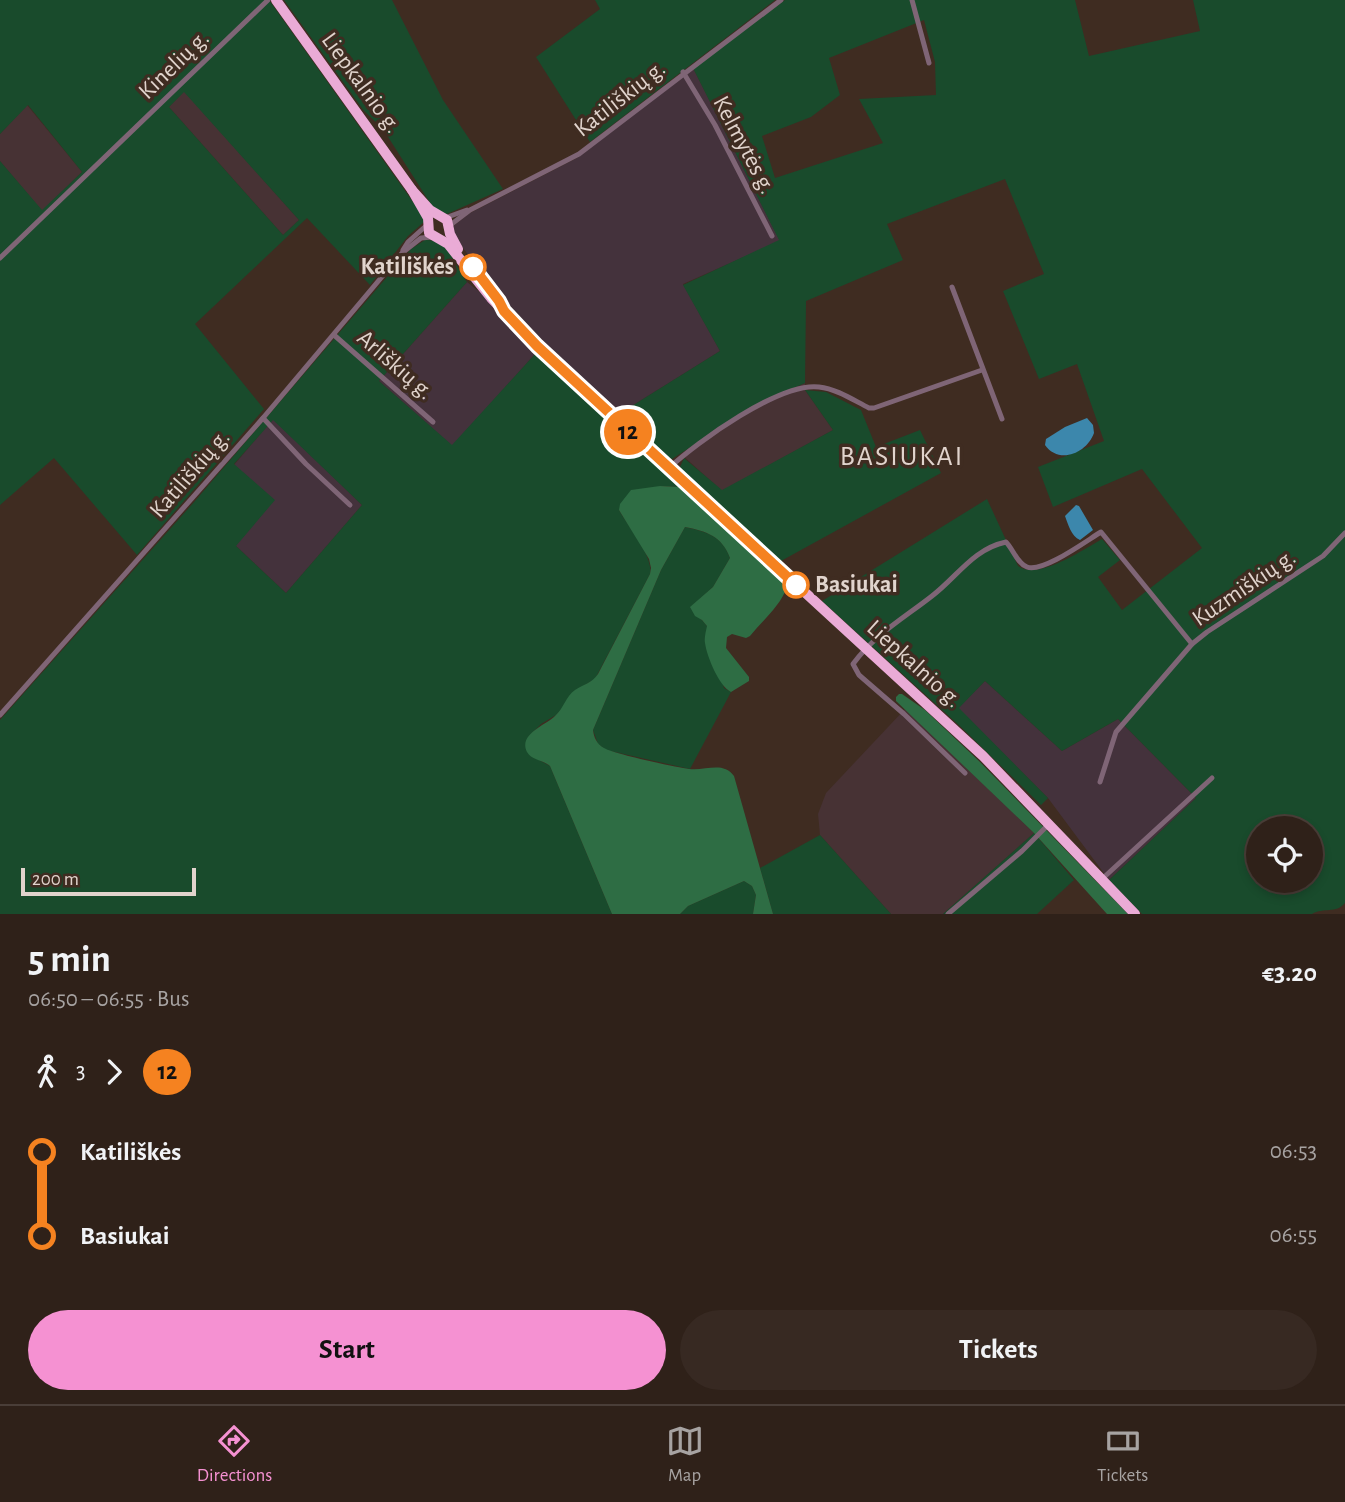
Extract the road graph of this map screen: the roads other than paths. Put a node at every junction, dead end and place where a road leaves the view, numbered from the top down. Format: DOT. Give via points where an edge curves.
graph roads {
  1 [pos="268,0"];
  2 [pos="276,0"];
  3 [pos="781,0"];
  4 [pos="912,0"];
  5 [pos="929,63"];
  6 [pos="684,72"];
  7 [pos="439,223"];
  8 [pos="772,236"];
  9 [pos="437,237"];
  10 [pos="402,253"];
  11 [pos="0,258"];
  12 [pos="952,287"];
  13 [pos="504,311"];
  14 [pos="334,335"];
  15 [pos="982,370"];
  16 [pos="263,418"];
  17 [pos="1002,419"];
  18 [pos="433,422"];
  19 [pos="669,468"];
  20 [pos="350,505"];
  21 [pos="1345,533"];
  22 [pos="1192,644"];
  23 [pos="865,648"];
  24 [pos="0,715"];
  25 [pos="965,773"];
  26 [pos="1212,778"];
  27 [pos="1100,782"];
  28 [pos="1049,824"];
  29 [pos="1102,879"];
  30 [pos="948,914"];
  31 [pos="1135,914"];
  1 -- 11 [label="street, Kinelių g."];
  2 -- 7 [label="highway, Liepkalnio g."];
  3 -- 6 [label="street, Katiliškių g."];
  4 -- 5 [label="street"];
  6 -- 7 [label="street, Katiliškių g." via="579,154"];
  6 -- 8 [label="street, Kelmytės g."];
  7 -- 9 [label="highway"];
  7 -- 9 [label="highway, Liepkalnio g." via="428,230"];
  7 -- 10 [label="street, Katiliškių g." via="408,242"];
  7 -- 13 [label="highway, Liepkalnio g."];
  9 -- 10 [label="street, Katiliškių g." via="421,239"];
  9 -- 13 [label="highway, Liepkalnio g."];
  10 -- 14 [label="street, Katiliškių g."];
  12 -- 15 [label="street"];
  13 -- 19 [label="highway, Liepkalnio g."];
  14 -- 16 [label="street, Katiliškių g."];
  14 -- 18 [label="street, Arliškių g."];
  15 -- 17 [label="street"];
  15 -- 19 [label="street" via="874,408 831,389 802,387 735,420"];
  16 -- 20 [label="street"];
  16 -- 24 [label="street, Katiliškių g."];
  19 -- 23 [label="highway, Liepkalnio g."];
  21 -- 22 [label="street, Kuzmiškių g." via="1323,556"];
  22 -- 23 [label="street" via="1101,532 1038,568 1026,567 1006,542 991,547"];
  22 -- 27 [label="street, Kuzmiškių g." via="1116,732"];
  23 -- 25 [label="street" via="853,664 859,675"];
  23 -- 28 [label="highway, Liepkalnio g." via="977,750"];
  26 -- 29 [label="street"];
  28 -- 29 [label="highway, Liepkalnio g."];
  28 -- 30 [label="street"];
  29 -- 31 [label="highway, Liepkalnio g."];
}
